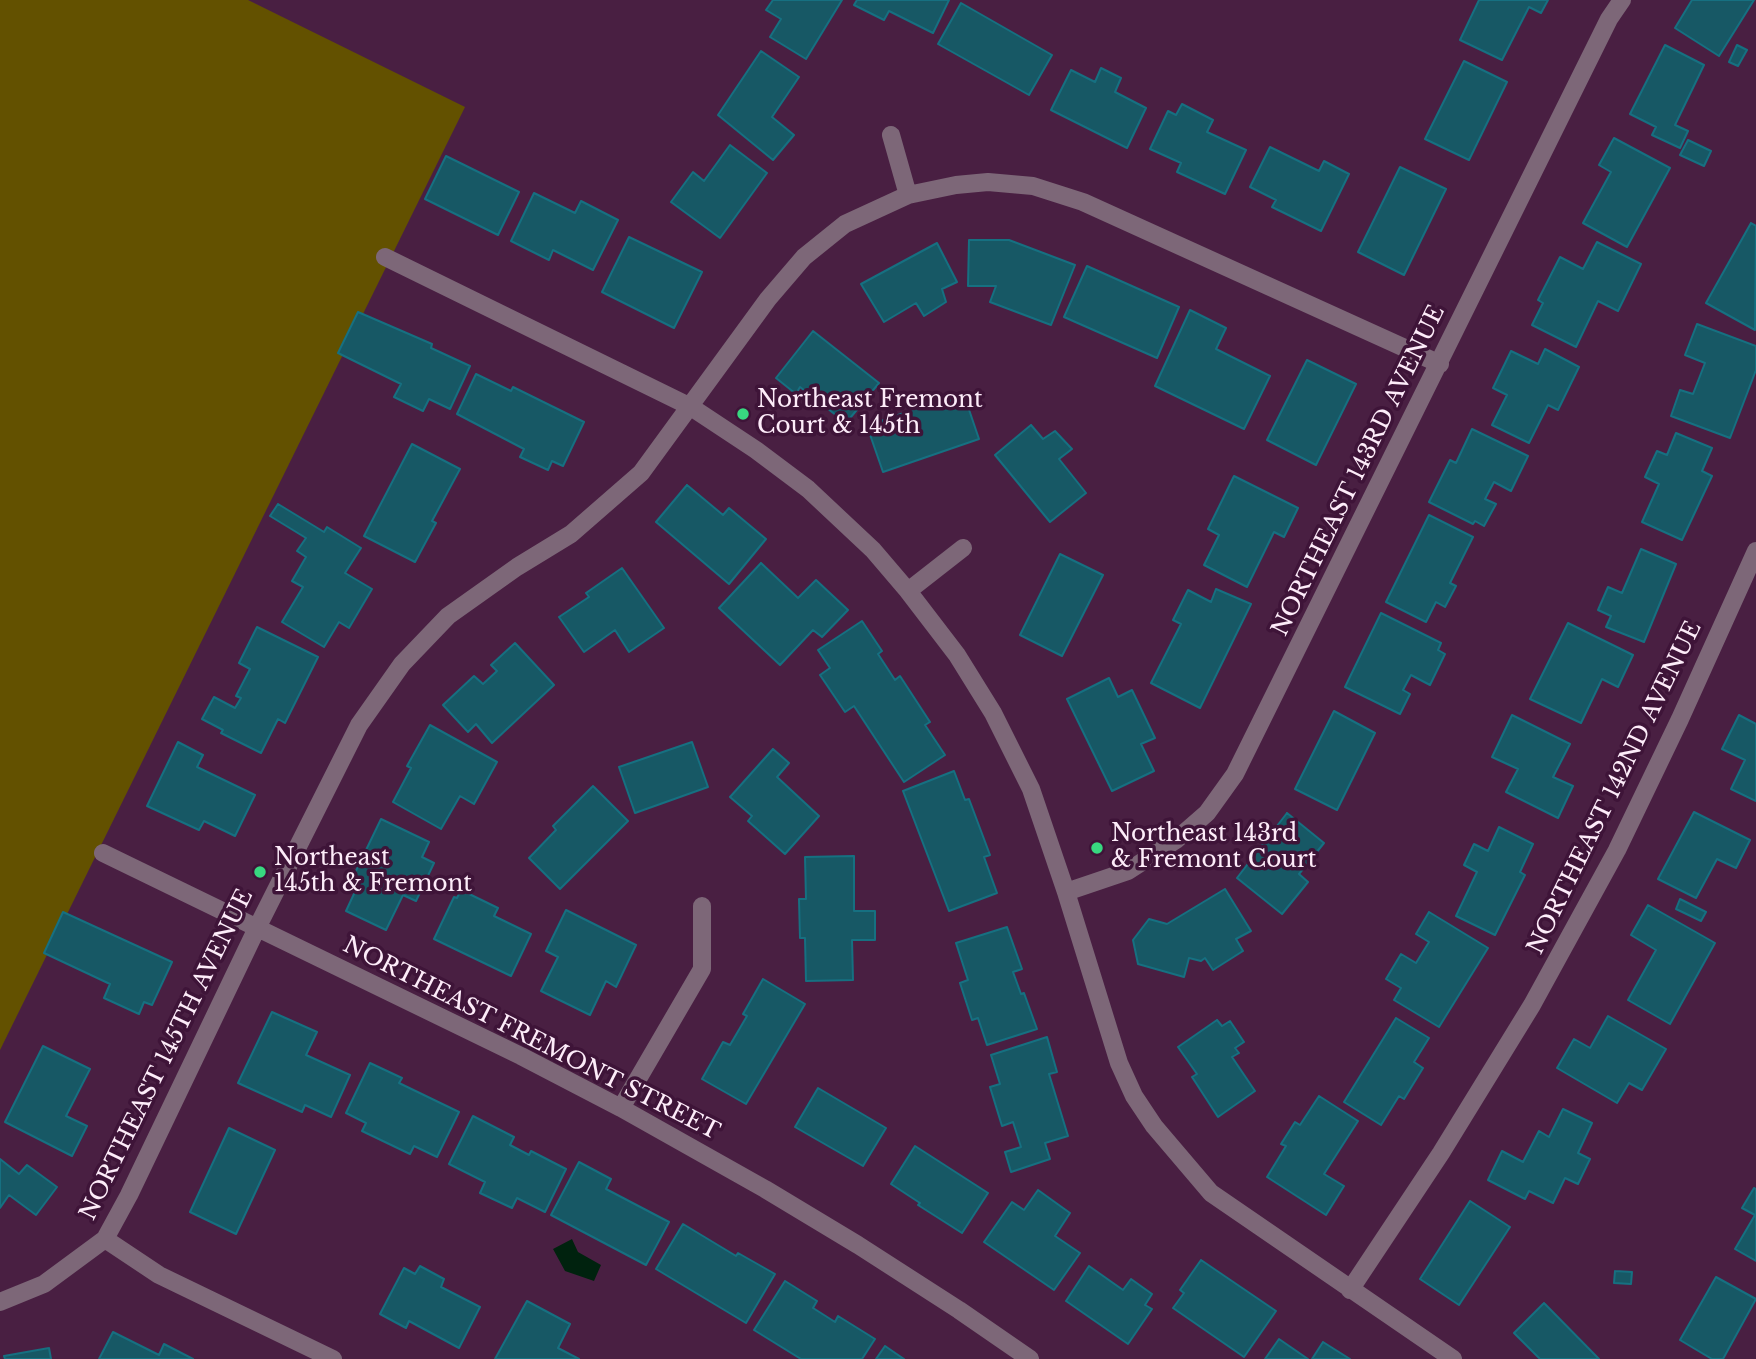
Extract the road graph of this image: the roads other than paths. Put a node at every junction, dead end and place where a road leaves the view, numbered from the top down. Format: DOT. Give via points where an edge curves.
graph roads {
  1 [pos="1622,0"];
  2 [pos="891,135"];
  3 [pos="908,195"];
  4 [pos="385,257"];
  5 [pos="1440,364"];
  6 [pos="691,407"];
  7 [pos="963,548"];
  8 [pos="1756,551"];
  9 [pos="908,591"];
  10 [pos="103,853"];
  11 [pos="1066,892"];
  12 [pos="702,906"];
  13 [pos="257,928"];
  14 [pos="621,1108"];
  15 [pos="105,1239"];
  16 [pos="1350,1290"];
  17 [pos="0,1302"];
  18 [pos="333,1359"];
  19 [pos="1030,1359"];
  20 [pos="1453,1359"];
  1 -- 5 [label="street, NORTHEAST 143RD AVENUE"];
  2 -- 3 [label="street"];
  3 -- 5 [label="street, NORTHEAST 145TH AVENUE" via="956,185 1034,186 1083,202"];
  3 -- 6 [label="street, NORTHEAST 145TH AVENUE" via="845,224 804,257"];
  4 -- 6 [label="street"];
  5 -- 11 [label="street, NORTHEAST 143RD AVENUE" via="1235,774 1207,813 1177,840 1128,871"];
  6 -- 9 [label="street" via="808,489 873,550"];
  6 -- 13 [label="street, NORTHEAST 145TH AVENUE" via="641,473 615,498 571,534 448,616 402,664 359,725"];
  7 -- 9 [label="street"];
  8 -- 16 [label="street, NORTHEAST 142ND AVENUE" via="1622,838 1532,1005"];
  9 -- 11 [label="street" via="957,655 993,713 1031,789"];
  10 -- 13 [label="street, NORTHEAST FREMONT STREET"];
  11 -- 16 [label="street" via="1119,1063 1154,1126 1211,1193"];
  12 -- 14 [label="street" via="702,969"];
  13 -- 14 [label="street, NORTHEAST FREMONT STREET"];
  13 -- 15 [label="street, NORTHEAST 145TH AVENUE"];
  14 -- 19 [label="street, NORTHEAST FREMONT STREET" via="858,1245"];
  15 -- 17 [label="street, NORTHEAST 145TH AVENUE" via="44,1284"];
  15 -- 18 [label="street" via="159,1275"];
  16 -- 20 [label="street"];
}
